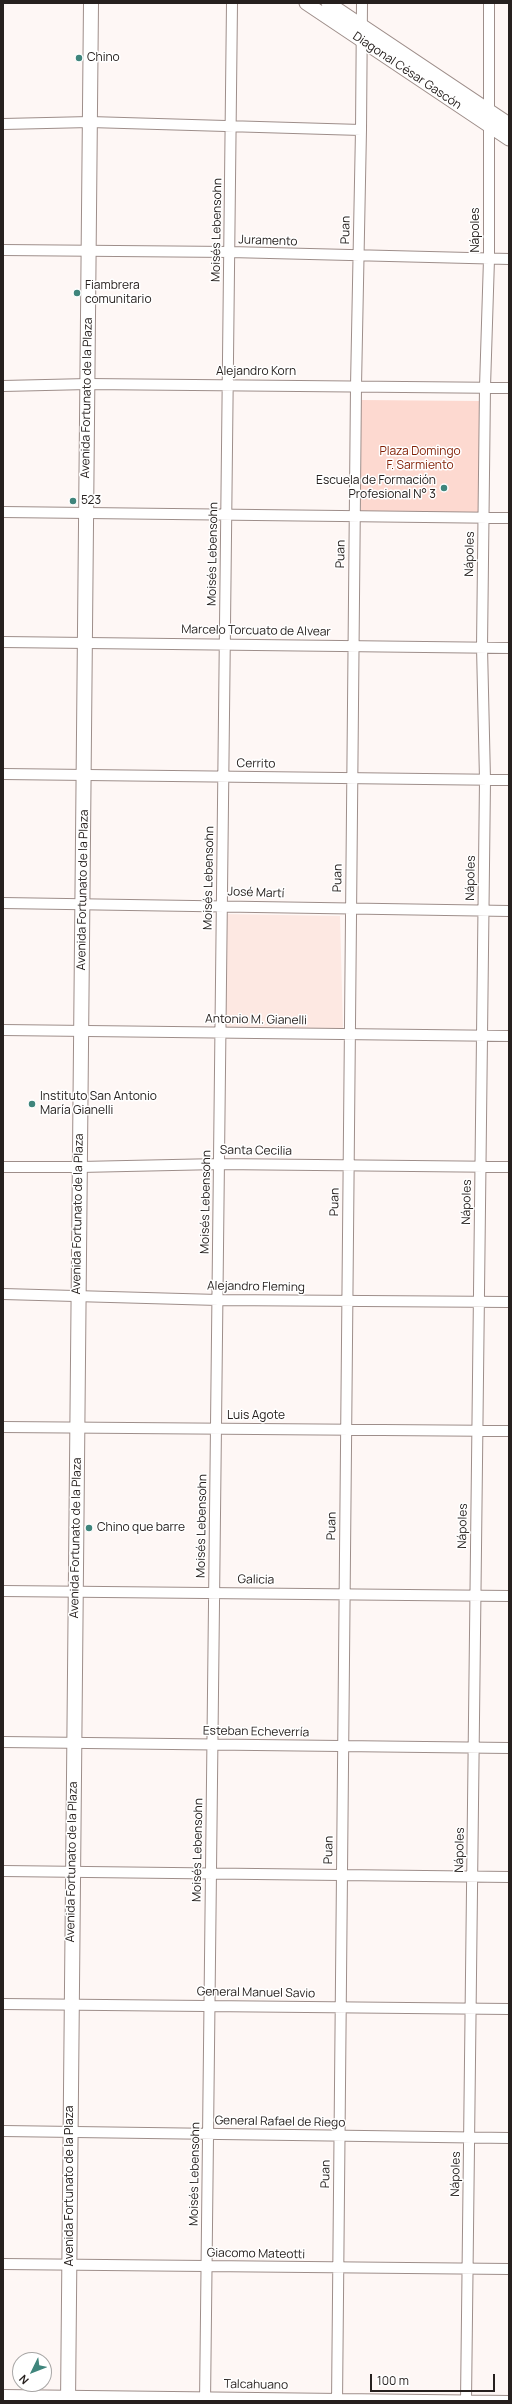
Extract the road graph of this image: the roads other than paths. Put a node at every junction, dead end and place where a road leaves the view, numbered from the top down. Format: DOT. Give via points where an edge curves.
graph roads {
  1 [pos="91,3"];
  2 [pos="232,3"];
  3 [pos="306,3"];
  4 [pos="328,3"];
  5 [pos="362,3"];
  6 [pos="489,3"];
  7 [pos="362,26"];
  8 [pos="362,40"];
  9 [pos="489,111"];
  10 [pos="90,122"];
  11 [pos="3,124"];
  12 [pos="509,124"];
  13 [pos="489,125"];
  14 [pos="231,126"];
  15 [pos="361,130"];
  16 [pos="509,139"];
  17 [pos="3,250"];
  18 [pos="88,251"];
  19 [pos="230,252"];
  20 [pos="359,256"];
  21 [pos="489,259"];
  22 [pos="509,259"];
  23 [pos="88,384"];
  24 [pos="228,385"];
  25 [pos="3,386"];
  26 [pos="356,386"];
  27 [pos="485,387"];
  28 [pos="509,388"];
  29 [pos="3,512"];
  30 [pos="86,513"];
  31 [pos="227,515"];
  32 [pos="354,516"];
  33 [pos="483,518"];
  34 [pos="509,518"];
  35 [pos="3,642"];
  36 [pos="85,642"];
  37 [pos="225,644"];
  38 [pos="353,646"];
  39 [pos="482,647"];
  40 [pos="509,648"];
  41 [pos="3,774"];
  42 [pos="84,775"];
  43 [pos="224,776"];
  44 [pos="352,778"];
  45 [pos="485,780"];
  46 [pos="509,780"];
  47 [pos="3,903"];
  48 [pos="83,903"];
  49 [pos="222,905"];
  50 [pos="351,909"];
  51 [pos="483,910"];
  52 [pos="509,911"];
  53 [pos="3,1030"];
  54 [pos="81,1030"];
  55 [pos="221,1032"];
  56 [pos="349,1034"];
  57 [pos="482,1036"];
  58 [pos="509,1036"];
  59 [pos="219,1164"];
  60 [pos="348,1165"];
  61 [pos="3,1167"];
  62 [pos="80,1167"];
  63 [pos="480,1167"];
  64 [pos="509,1167"];
  65 [pos="3,1294"];
  66 [pos="77,1295"];
  67 [pos="218,1300"];
  68 [pos="347,1301"];
  69 [pos="479,1302"];
  70 [pos="509,1302"];
  71 [pos="3,1427"];
  72 [pos="78,1428"];
  73 [pos="216,1429"];
  74 [pos="346,1430"];
  75 [pos="477,1431"];
  76 [pos="509,1431"];
  77 [pos="3,1591"];
  78 [pos="75,1592"];
  79 [pos="214,1593"];
  80 [pos="344,1594"];
  81 [pos="476,1595"];
  82 [pos="509,1596"];
  83 [pos="3,1742"];
  84 [pos="74,1743"];
  85 [pos="213,1745"];
  86 [pos="343,1746"];
  87 [pos="474,1747"];
  88 [pos="509,1748"];
  89 [pos="3,1871"];
  90 [pos="72,1872"];
  91 [pos="211,1874"];
  92 [pos="341,1875"];
  93 [pos="472,1876"];
  94 [pos="509,1877"];
  95 [pos="3,2004"];
  96 [pos="70,2004"];
  97 [pos="210,2006"];
  98 [pos="339,2007"];
  99 [pos="471,2008"];
  100 [pos="509,2009"];
  101 [pos="3,2131"];
  102 [pos="70,2132"];
  103 [pos="208,2134"];
  104 [pos="339,2135"];
  105 [pos="469,2137"];
  106 [pos="509,2138"];
  107 [pos="3,2264"];
  108 [pos="70,2264"];
  109 [pos="207,2266"];
  110 [pos="338,2268"];
  111 [pos="468,2269"];
  112 [pos="509,2269"];
  113 [pos="3,2395"];
  114 [pos="68,2398"];
  115 [pos="205,2399"];
  116 [pos="337,2400"];
  117 [pos="466,2401"];
  118 [pos="509,2401"];
  1 -- 10 [label="main road, Avenida Fortunato de la Plaza"];
  2 -- 14 [label="street, Moisés Lebensohn"];
  3 -- 8 [label="street, Diagonal César Gascón"];
  4 -- 7 [label="street, Diagonal César Gascón"];
  5 -- 7 [label="street, Puan"];
  6 -- 9 [label="street, Nápoles"];
  7 -- 8 [label="street, Puan"];
  7 -- 9 [label="street, Diagonal César Gascón"];
  8 -- 13 [label="street, Diagonal César Gascón"];
  8 -- 15 [label="street, Puan"];
  9 -- 12 [label="street, Diagonal César Gascón"];
  9 -- 13 [label="street, Nápoles"];
  10 -- 11 [label="street"];
  10 -- 14 [label="street"];
  10 -- 18 [label="main road, Avenida Fortunato de la Plaza"];
  13 -- 16 [label="street, Diagonal César Gascón"];
  13 -- 21 [label="street, Nápoles"];
  14 -- 15 [label="street"];
  14 -- 19 [label="street, Moisés Lebensohn"];
  15 -- 20 [label="street, Puan"];
  17 -- 18 [label="street, Juramento"];
  18 -- 19 [label="street, Juramento"];
  18 -- 23 [label="main road, Avenida Fortunato de la Plaza"];
  19 -- 20 [label="street, Juramento"];
  19 -- 24 [label="street, Moisés Lebensohn"];
  20 -- 21 [label="street, Juramento"];
  20 -- 26 [label="street, Puan"];
  21 -- 22 [label="street, Juramento"];
  21 -- 27 [label="street, Nápoles"];
  23 -- 24 [label="street, Alejandro Korn"];
  23 -- 25 [label="street, Alejandro Korn"];
  23 -- 30 [label="main road, Avenida Fortunato de la Plaza"];
  24 -- 26 [label="street, Alejandro Korn"];
  24 -- 31 [label="street, Moisés Lebensohn"];
  26 -- 27 [label="street, Alejandro Korn"];
  26 -- 32 [label="street, Puan"];
  27 -- 28 [label="street, Alejandro Korn"];
  27 -- 33 [label="street, Nápoles"];
  29 -- 30 [label="street"];
  30 -- 31 [label="street"];
  30 -- 36 [label="main road, Avenida Fortunato de la Plaza"];
  31 -- 32 [label="street"];
  31 -- 37 [label="street, Moisés Lebensohn"];
  32 -- 33 [label="street"];
  32 -- 38 [label="street, Puan"];
  33 -- 34 [label="street"];
  33 -- 39 [label="street, Nápoles"];
  35 -- 36 [label="street, Marcelo Torcuato de Alvear"];
  36 -- 37 [label="street, Marcelo Torcuato de Alvear"];
  36 -- 42 [label="main road, Avenida Fortunato de la Plaza"];
  37 -- 38 [label="street, Marcelo Torcuato de Alvear"];
  37 -- 43 [label="street, Moisés Lebensohn"];
  38 -- 39 [label="street, Marcelo Torcuato de Alvear"];
  38 -- 44 [label="street, Puan"];
  39 -- 40 [label="street, Marcelo Torcuato de Alvear"];
  39 -- 45 [label="street, Nápoles"];
  41 -- 42 [label="street, Cerrito"];
  42 -- 43 [label="street, Cerrito"];
  42 -- 48 [label="main road, Avenida Fortunato de la Plaza"];
  43 -- 44 [label="street, Cerrito"];
  43 -- 49 [label="street, Moisés Lebensohn"];
  44 -- 45 [label="street, Cerrito"];
  44 -- 50 [label="street, Puan"];
  45 -- 46 [label="street, Cerrito"];
  45 -- 51 [label="street, Nápoles"];
  47 -- 48 [label="street, José Martí"];
  48 -- 49 [label="street, José Martí"];
  48 -- 54 [label="main road, Avenida Fortunato de la Plaza"];
  49 -- 50 [label="street, José Martí"];
  49 -- 55 [label="street, Moisés Lebensohn"];
  50 -- 51 [label="street, José Martí"];
  50 -- 56 [label="street, Puan"];
  51 -- 52 [label="street, José Martí"];
  51 -- 57 [label="street, Nápoles"];
  53 -- 54 [label="street, Antonio M. Gianelli"];
  54 -- 55 [label="street, Antonio M. Gianelli"];
  54 -- 62 [label="main road, Avenida Fortunato de la Plaza"];
  55 -- 56 [label="street, Antonio M. Gianelli"];
  55 -- 59 [label="street, Moisés Lebensohn"];
  56 -- 57 [label="street, Antonio M. Gianelli"];
  56 -- 60 [label="street, Puan"];
  57 -- 58 [label="street, Antonio M. Gianelli"];
  57 -- 63 [label="street, Nápoles"];
  59 -- 60 [label="street, Santa Cecilia"];
  59 -- 62 [label="street, Santa Cecilia"];
  59 -- 67 [label="street, Moisés Lebensohn"];
  60 -- 63 [label="street, Santa Cecilia"];
  60 -- 68 [label="street, Puan"];
  61 -- 62 [label="street, Santa Cecilia"];
  62 -- 66 [label="main road, Avenida Fortunato de la Plaza"];
  63 -- 64 [label="street, Santa Cecilia"];
  63 -- 69 [label="street, Nápoles"];
  65 -- 66 [label="street, Alejandro Fleming"];
  66 -- 67 [label="street, Alejandro Fleming"];
  66 -- 72 [label="main road, Avenida Fortunato de la Plaza"];
  67 -- 68 [label="street, Alejandro Fleming"];
  67 -- 73 [label="street, Moisés Lebensohn"];
  68 -- 69 [label="street, Alejandro Fleming"];
  68 -- 74 [label="street, Puan"];
  69 -- 70 [label="street, Alejandro Fleming"];
  69 -- 75 [label="street, Nápoles"];
  71 -- 72 [label="street, Luis Agote"];
  72 -- 73 [label="street, Luis Agote"];
  72 -- 78 [label="main road, Avenida Fortunato de la Plaza"];
  73 -- 74 [label="street, Luis Agote"];
  73 -- 79 [label="street, Moisés Lebensohn"];
  74 -- 75 [label="street, Luis Agote"];
  74 -- 80 [label="street, Puan"];
  75 -- 76 [label="street, Luis Agote"];
  75 -- 81 [label="street, Nápoles"];
  77 -- 78 [label="street, Galicia"];
  78 -- 79 [label="street, Galicia"];
  78 -- 84 [label="main road, Avenida Fortunato de la Plaza"];
  79 -- 80 [label="street, Galicia"];
  79 -- 85 [label="street, Moisés Lebensohn"];
  80 -- 81 [label="street, Galicia"];
  80 -- 86 [label="street, Puan"];
  81 -- 82 [label="street, Galicia"];
  81 -- 87 [label="street, Nápoles"];
  83 -- 84 [label="street, Esteban Echeverría"];
  84 -- 85 [label="street, Esteban Echeverría"];
  84 -- 90 [label="main road, Avenida Fortunato de la Plaza"];
  85 -- 86 [label="street, Esteban Echeverría"];
  85 -- 91 [label="street, Moisés Lebensohn"];
  86 -- 87 [label="street, Esteban Echeverría"];
  86 -- 92 [label="street, Puan"];
  87 -- 88 [label="street, Esteban Echeverría"];
  87 -- 93 [label="street, Nápoles"];
  89 -- 90 [label="street"];
  90 -- 91 [label="street"];
  90 -- 96 [label="main road, Avenida Fortunato de la Plaza"];
  91 -- 92 [label="street"];
  91 -- 97 [label="street, Moisés Lebensohn"];
  92 -- 93 [label="street"];
  92 -- 98 [label="street, Puan"];
  93 -- 94 [label="street"];
  93 -- 99 [label="street, Nápoles"];
  95 -- 96 [label="street, General Manuel Savio"];
  96 -- 97 [label="street, General Manuel Savio"];
  96 -- 102 [label="main road, Avenida Fortunato de la Plaza"];
  97 -- 98 [label="street, General Manuel Savio"];
  97 -- 103 [label="street, Moisés Lebensohn"];
  98 -- 99 [label="street, General Manuel Savio"];
  98 -- 104 [label="street, Puan"];
  99 -- 100 [label="street, General Manuel Savio"];
  99 -- 105 [label="street, Nápoles"];
  101 -- 102 [label="street, General Rafael de Riego"];
  102 -- 103 [label="street, General Rafael de Riego"];
  102 -- 108 [label="main road, Avenida Fortunato de la Plaza"];
  103 -- 104 [label="street, General Rafael de Riego"];
  103 -- 109 [label="street, Moisés Lebensohn"];
  104 -- 105 [label="street, General Rafael de Riego"];
  104 -- 110 [label="street, Puan"];
  105 -- 106 [label="street, General Rafael de Riego"];
  105 -- 111 [label="street, Nápoles"];
  107 -- 108 [label="street, Giacomo Mateotti"];
  108 -- 109 [label="street, Giacomo Mateotti"];
  108 -- 114 [label="main road, Avenida Fortunato de la Plaza"];
  109 -- 110 [label="street, Giacomo Mateotti"];
  109 -- 115 [label="street, Moisés Lebensohn"];
  110 -- 111 [label="street, Giacomo Mateotti"];
  110 -- 116 [label="street, Puan"];
  111 -- 112 [label="street, Giacomo Mateotti"];
  111 -- 117 [label="street, Nápoles"];
  113 -- 114 [label="street, Talcahuano"];
  114 -- 115 [label="street, Talcahuano"];
  115 -- 116 [label="street, Talcahuano"];
  116 -- 117 [label="street, Talcahuano"];
  117 -- 118 [label="street, Talcahuano"];
}
